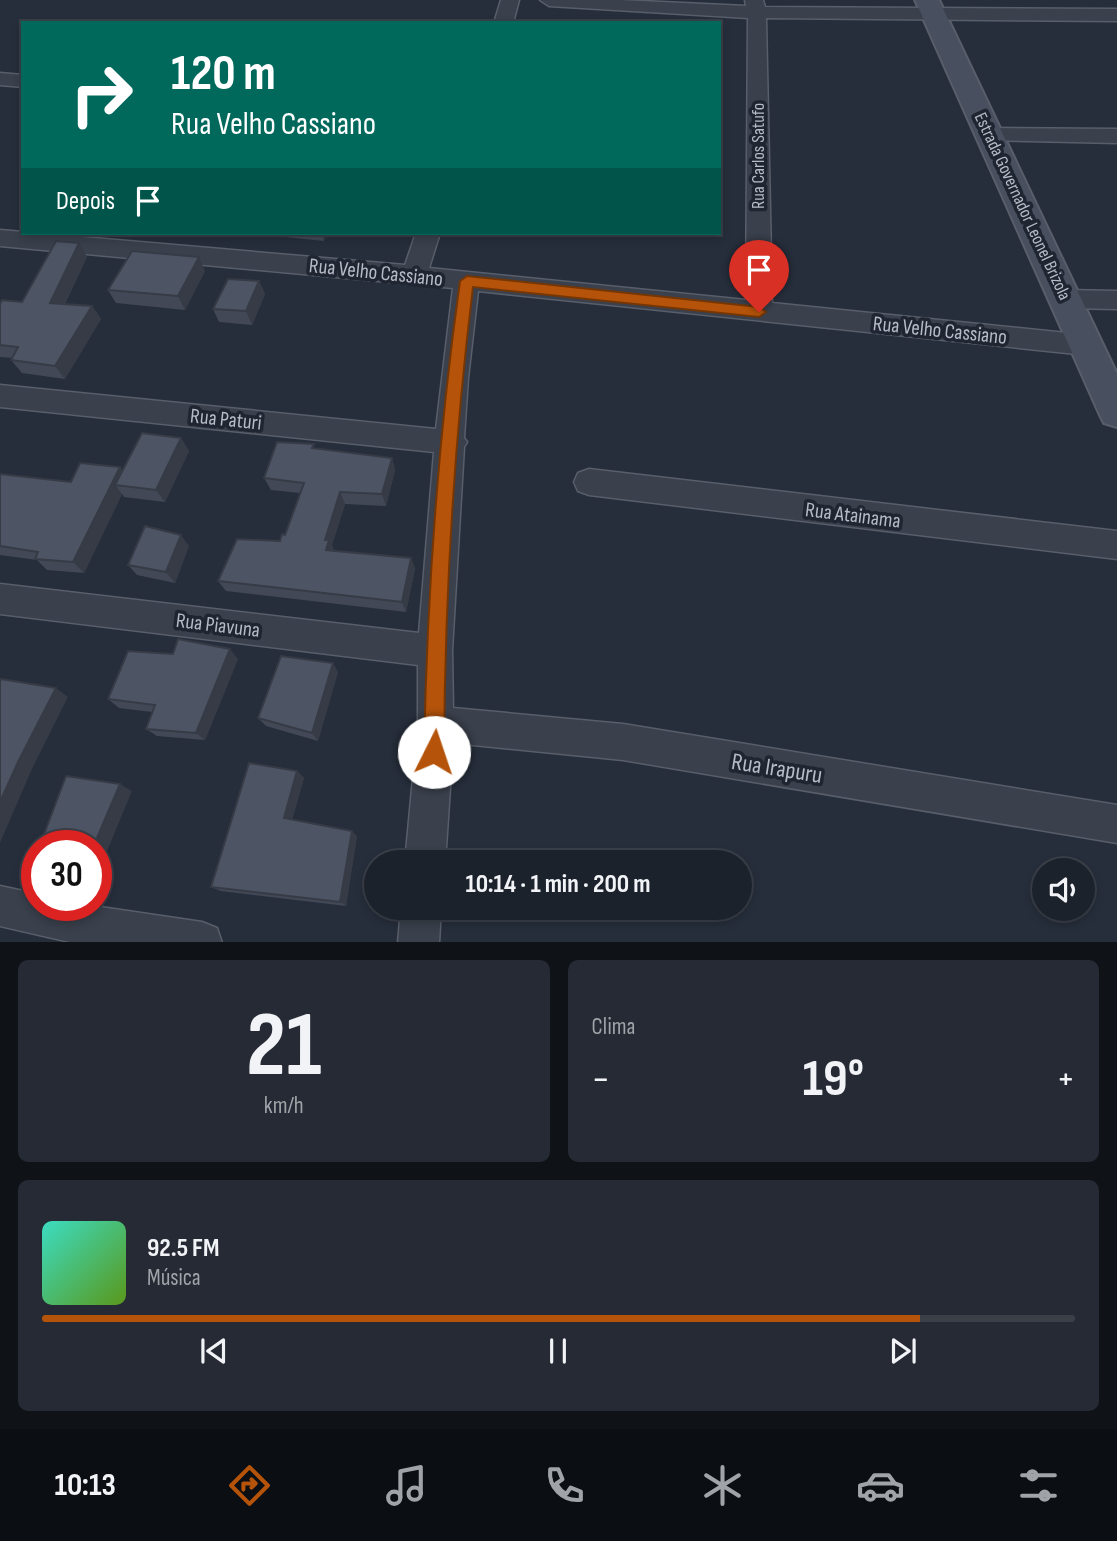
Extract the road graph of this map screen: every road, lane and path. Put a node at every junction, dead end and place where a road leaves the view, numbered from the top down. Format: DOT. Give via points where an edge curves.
graph roads {
  1 [pos="510,0"];
  2 [pos="550,0"];
  3 [pos="755,6"];
  4 [pos="931,9"];
  5 [pos="1117,15"];
  6 [pos="504,21"];
  7 [pos="0,79"];
  8 [pos="21,81"];
  9 [pos="990,135"];
  10 [pos="1117,136"];
  11 [pos="427,235"];
  12 [pos="0,238"];
  13 [pos="414,275"];
  14 [pos="467,281"];
  15 [pos="1065,299"];
  16 [pos="1117,300"];
  17 [pos="759,312"];
  18 [pos="1086,345"];
  19 [pos="0,396"];
  20 [pos="1117,413"];
  21 [pos="452,442"];
  22 [pos="589,482"];
  23 [pos="1117,545"];
  24 [pos="0,599"];
  25 [pos="435,651"];
  26 [pos="436,724"];
  27 [pos="1117,824"];
  28 [pos="426,850"];
  29 [pos="0,906"];
  30 [pos="420,920"];
  31 [pos="108,936"];
  32 [pos="189,942"];
  33 [pos="418,942"];
  1 -- 6 [label="street"];
  2 -- 3 [label="street"];
  3 -- 4 [label="street"];
  3 -- 17 [label="street, Rua Carlos Satufo"];
  4 -- 5 [label="street"];
  4 -- 9 [label="main road, Estrada Governador Leonel Brizola"];
  7 -- 8 [label="street"];
  9 -- 10 [label="street"];
  9 -- 15 [label="main road, Estrada Governador Leonel Brizola"];
  11 -- 13 [label="street"];
  12 -- 13 [label="street, Rua Velho Cassiano"];
  13 -- 14 [label="street, Rua Velho Cassiano"];
  14 -- 17 [label="street, Rua Velho Cassiano"];
  14 -- 21 [label="street" via="454,378"];
  15 -- 16 [label="street"];
  15 -- 18 [label="main road, Estrada Governador Leonel Brizola"];
  17 -- 18 [label="street, Rua Velho Cassiano"];
  18 -- 20 [label="main road, Estrada Governador Leonel Brizola"];
  19 -- 21 [label="street, Rua Paturi"];
  21 -- 25 [label="street"];
  22 -- 23 [label="street, Rua Atainama"];
  24 -- 25 [label="street, Rua Piavuna"];
  25 -- 26 [label="street"];
  26 -- 27 [label="street, Rua Irapuru" via="623,742"];
  26 -- 28 [label="street"];
  29 -- 31 [label="street"];
  30 -- 33 [label="street"];
  31 -- 32 [label="street"];
}
